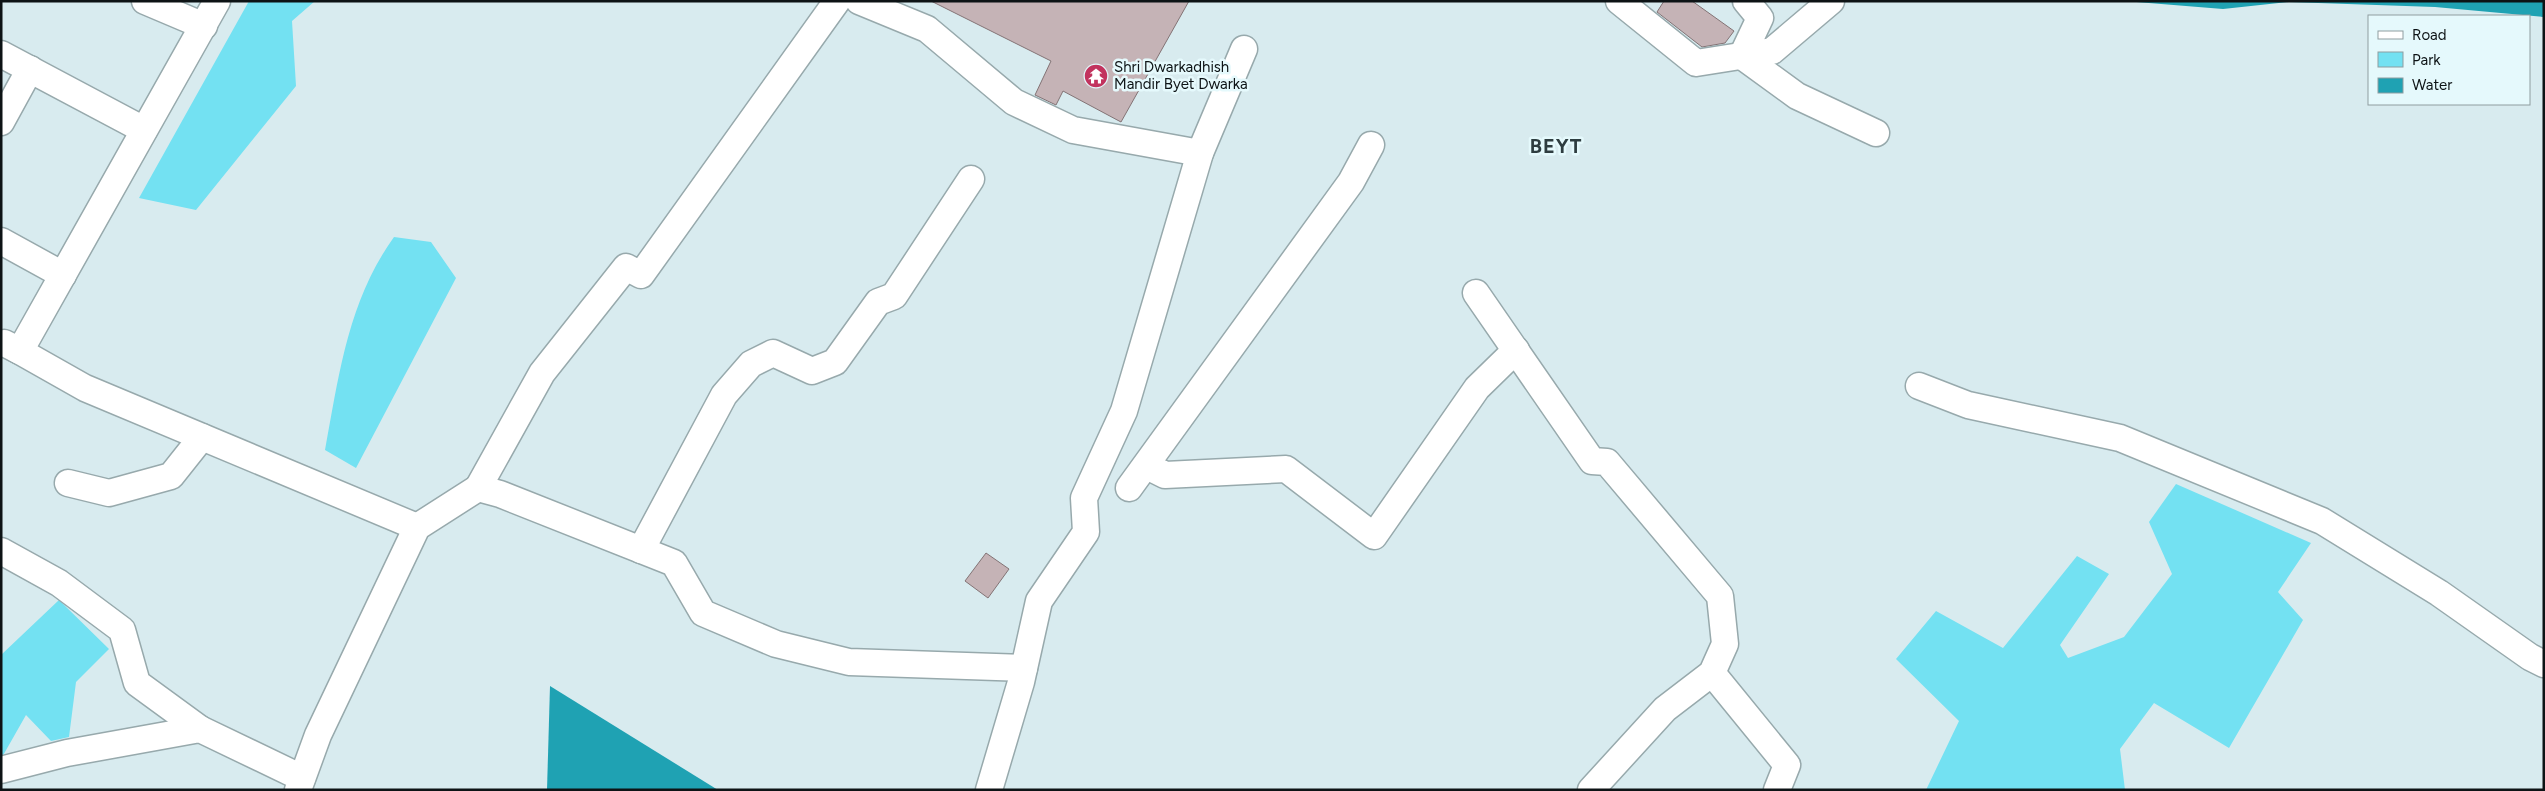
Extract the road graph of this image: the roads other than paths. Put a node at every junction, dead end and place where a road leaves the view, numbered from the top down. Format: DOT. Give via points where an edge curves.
graph roads {
  1 [pos="145,1"];
  2 [pos="217,1"];
  3 [pos="837,1"];
  4 [pos="1619,1"];
  5 [pos="1746,1"];
  6 [pos="1831,1"];
  7 [pos="865,2"];
  8 [pos="204,26"];
  9 [pos="1244,49"];
  10 [pos="1,54"];
  11 [pos="1742,56"];
  12 [pos="30,69"];
  13 [pos="1,122"];
  14 [pos="144,130"];
  15 [pos="1876,133"];
  16 [pos="1371,145"];
  17 [pos="1200,153"];
  18 [pos="971,179"];
  19 [pos="1,241"];
  20 [pos="63,275"];
  21 [pos="1476,293"];
  22 [pos="8,345"];
  23 [pos="1516,350"];
  24 [pos="1919,386"];
  25 [pos="202,437"];
  26 [pos="1147,466"];
  27 [pos="68,483"];
  28 [pos="478,488"];
  29 [pos="1129,488"];
  30 [pos="417,527"];
  31 [pos="641,550"];
  32 [pos="1,551"];
  33 [pos="2544,664"];
  34 [pos="1024,668"];
  35 [pos="1712,673"];
  36 [pos="200,729"];
  37 [pos="1,770"];
  38 [pos="300,784"];
  39 [pos="988,790"];
  40 [pos="1591,790"];
  41 [pos="1777,790"];
  1 -- 8 [label="street"];
  2 -- 8 [label="street"];
  3 -- 28 [label="street" via="641,275 626,267 542,373"];
  4 -- 11 [label="street" via="1696,63"];
  5 -- 11 [label="street" via="1760,18"];
  6 -- 11 [label="street" via="1772,51"];
  7 -- 17 [label="street" via="927,29 1014,102 1074,130"];
  8 -- 14 [label="street"];
  9 -- 17 [label="street"];
  10 -- 12 [label="street"];
  11 -- 15 [label="street" via="1797,96"];
  12 -- 13 [label="street"];
  12 -- 14 [label="street"];
  14 -- 20 [label="street"];
  16 -- 26 [label="street" via="1351,182"];
  17 -- 34 [label="street" via="1124,411 1084,498 1086,532 1039,601"];
  18 -- 31 [label="street" via="894,296 878,302 835,362 812,371 773,353 751,364 724,395"];
  19 -- 20 [label="street"];
  20 -- 22 [label="street" via="20,351"];
  21 -- 23 [label="street"];
  22 -- 25 [label="street" via="85,388"];
  23 -- 26 [label="street" via="1477,388 1374,536 1286,469 1165,475"];
  23 -- 35 [label="street" via="1592,461 1606,462 1720,596 1725,644"];
  24 -- 33 [label="street" via="1968,405 2120,438 2322,521 2439,593"];
  25 -- 27 [label="street" via="171,476 109,493"];
  25 -- 30 [label="street"];
  26 -- 29 [label="street"];
  28 -- 30 [label="street"];
  28 -- 31 [label="street"];
  30 -- 38 [label="street" via="318,735"];
  31 -- 34 [label="street" via="674,563 703,613 776,644 849,662"];
  32 -- 36 [label="street" via="59,583 122,630 137,683"];
  34 -- 39 [label="street"];
  35 -- 40 [label="street" via="1665,709"];
  35 -- 41 [label="street" via="1787,764"];
  36 -- 37 [label="street" via="67,753"];
  36 -- 38 [label="street"];
}
